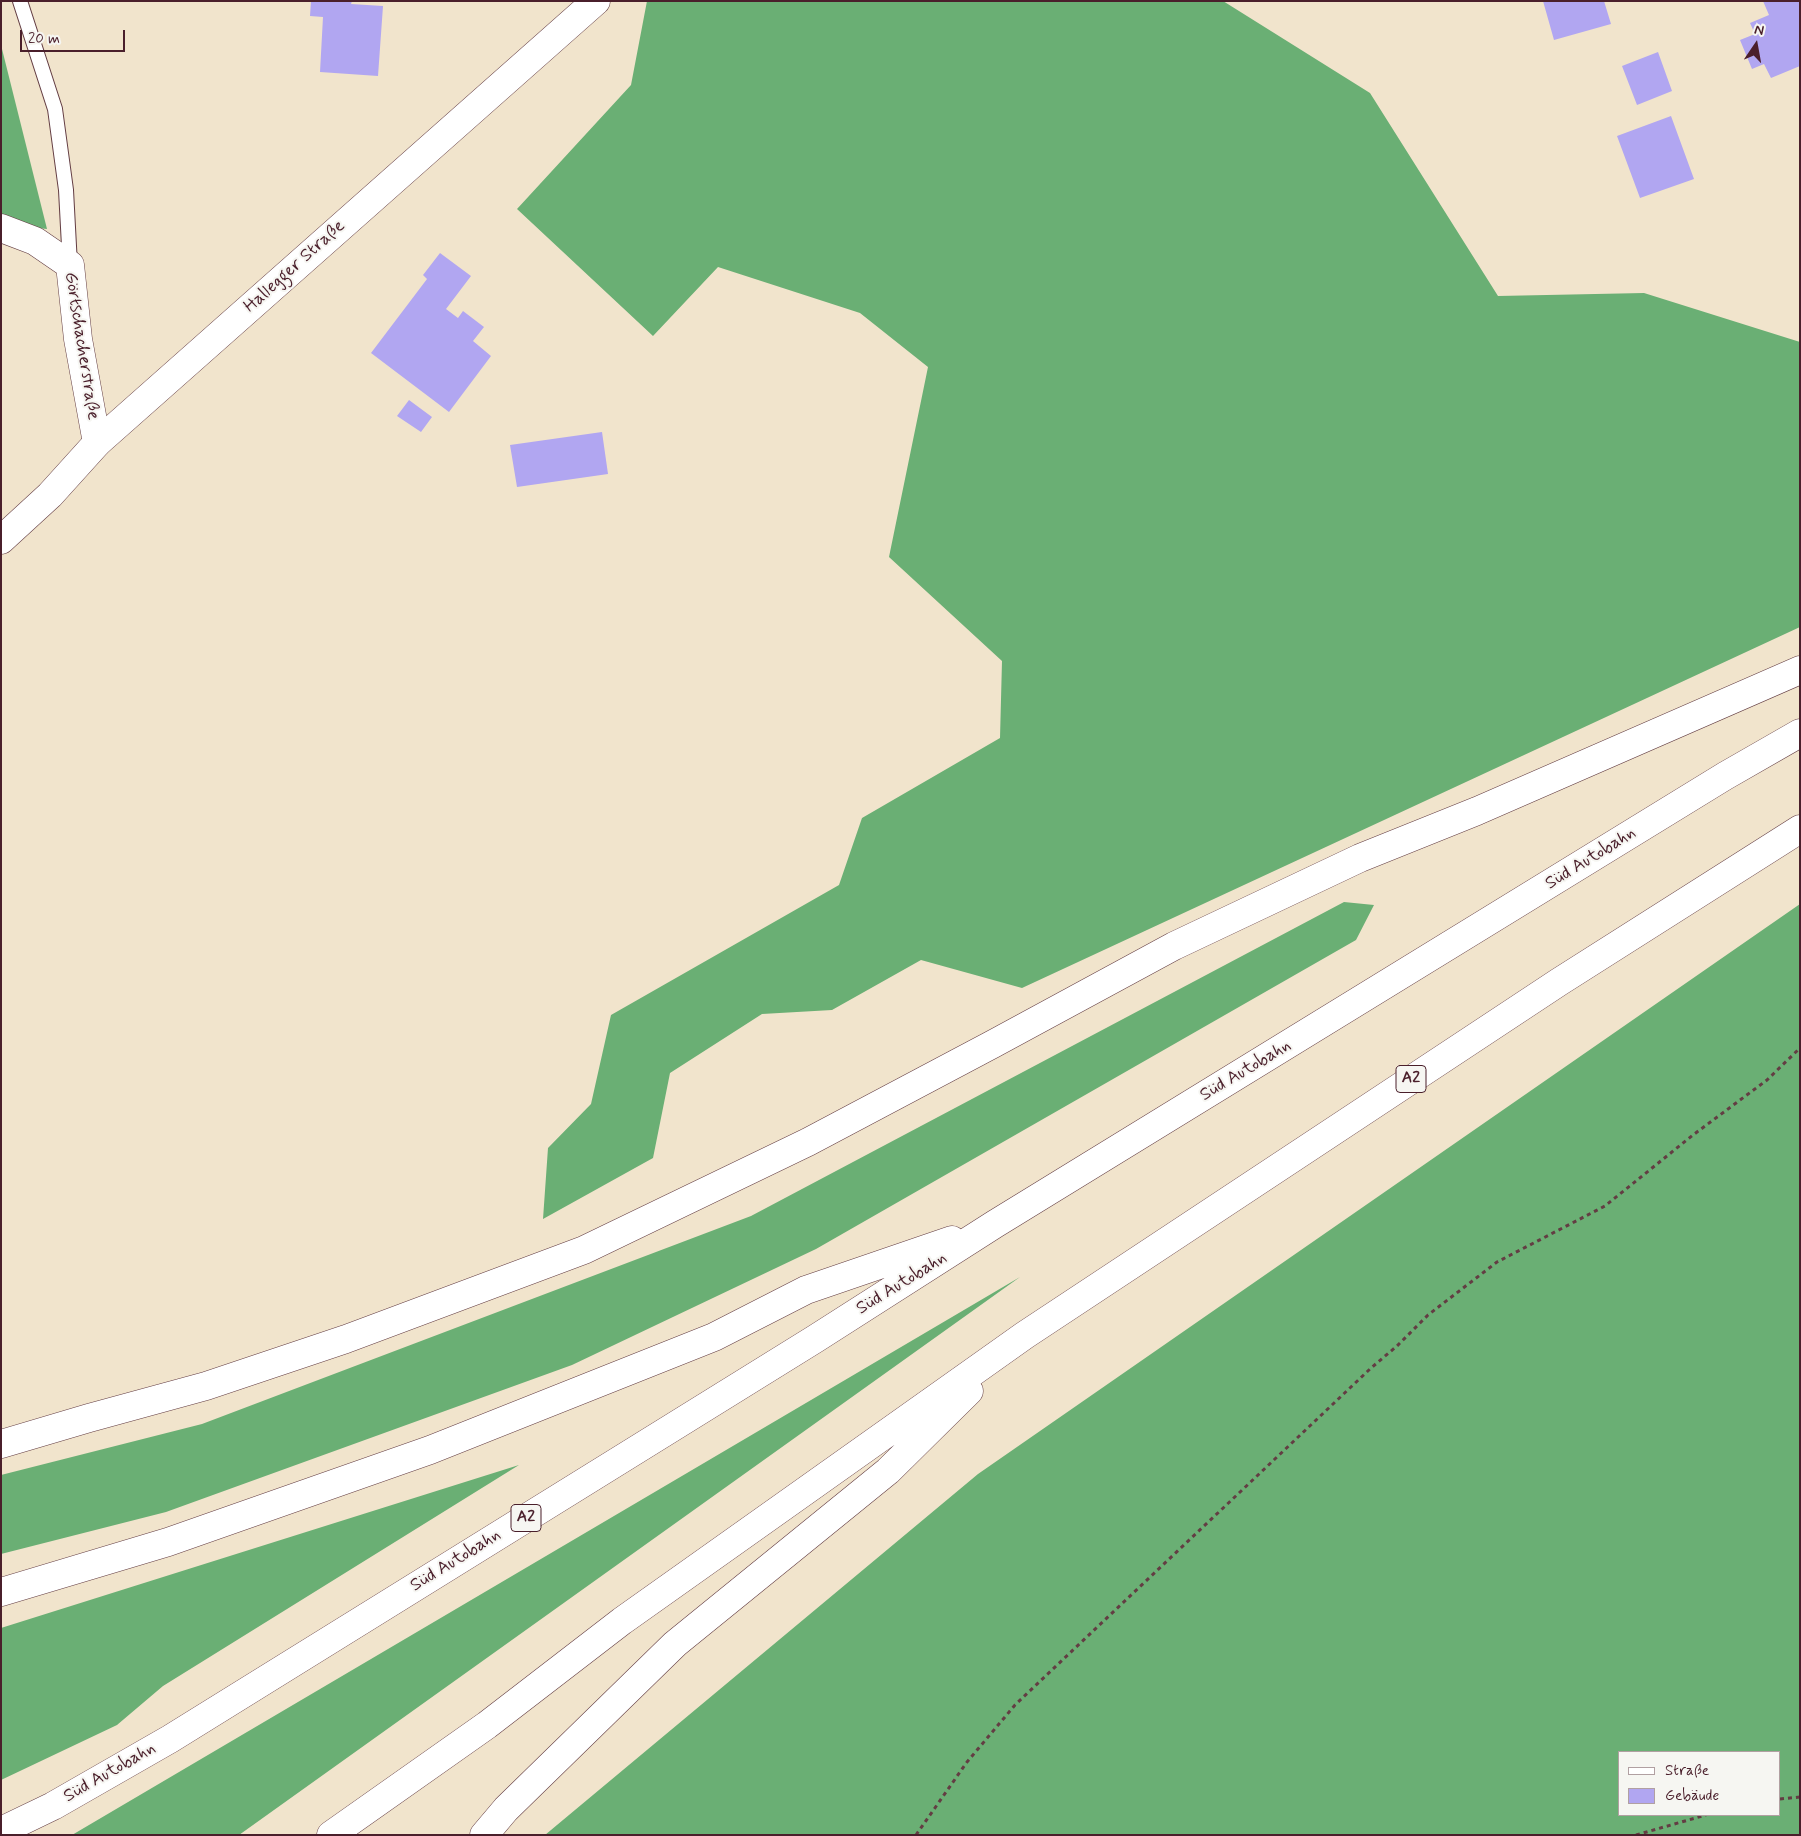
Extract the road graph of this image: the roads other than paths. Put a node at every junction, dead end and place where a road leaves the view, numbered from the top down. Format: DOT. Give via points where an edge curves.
graph roads {
  1 [pos="20,1"];
  2 [pos="582,6"];
  3 [pos="1,228"];
  4 [pos="70,265"];
  5 [pos="97,443"];
  6 [pos="1,540"];
  7 [pos="1800,670"];
  8 [pos="1800,733"];
  9 [pos="1800,829"];
  10 [pos="996,1224"];
  11 [pos="1026,1335"];
  12 [pos="1,1444"];
  13 [pos="1,1592"];
  14 [pos="1,1831"];
  15 [pos="331,1835"];
  16 [pos="484,1835"];
  1 -- 4 [label="lane" via="55,110 66,190"];
  2 -- 5 [label="main road, Hallegger Straße"];
  3 -- 4 [label="main road, Görtschacherstraße" via="35,241"];
  4 -- 5 [label="main road, Görtschacherstraße" via="78,339"];
  5 -- 6 [label="main road, Hallegger Straße" via="50,496"];
  7 -- 12 [label="main road" via="1477,811 1360,858 1183,942 808,1142 584,1250 346,1339 206,1386"];
  8 -- 10 [label="main road, Süd Autobahn / A2"];
  9 -- 11 [label="main road, A2" via="1559,982"];
  10 -- 13 [label="main road" via="806,1290 714,1337 430,1450 168,1542"];
  10 -- 14 [label="main road, Süd Autobahn / A2" via="170,1738 52,1806"];
  11 -- 15 [label="main road, A2" via="622,1621 487,1725"];
  11 -- 16 [label="main road" via="888,1471 675,1644 506,1809"];
}
